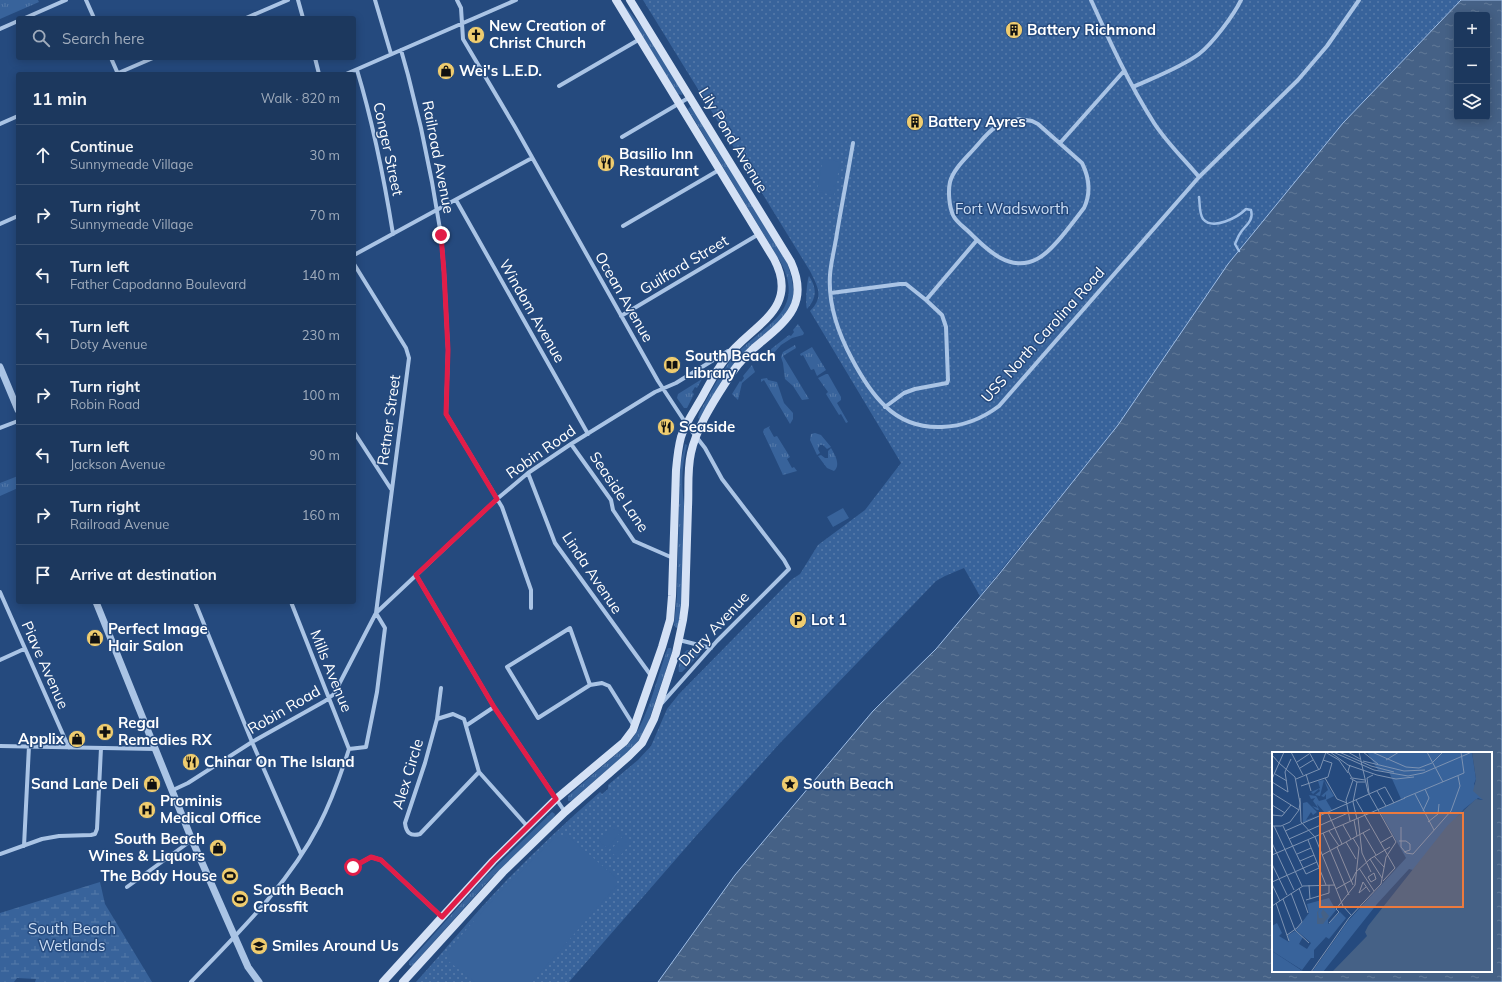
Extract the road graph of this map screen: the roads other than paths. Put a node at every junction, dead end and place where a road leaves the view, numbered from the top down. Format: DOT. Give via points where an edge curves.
graph roads {
  1 [pos="66,0"];
  2 [pos="86,0"];
  3 [pos="288,0"];
  4 [pos="298,0"];
  5 [pos="375,0"];
  6 [pos="457,0"];
  7 [pos="516,0"];
  8 [pos="616,0"];
  9 [pos="630,0"];
  10 [pos="1091,0"];
  11 [pos="1241,0"];
  12 [pos="1359,0"];
  13 [pos="30,16"];
  14 [pos="93,16"];
  15 [pos="251,16"];
  16 [pos="302,16"];
  17 [pos="16,22"];
  18 [pos="462,24"];
  19 [pos="0,29"];
  20 [pos="640,39"];
  21 [pos="401,50"];
  22 [pos="391,54"];
  23 [pos="112,60"];
  24 [pos="148,60"];
  25 [pos="316,60"];
  26 [pos="357,70"];
  27 [pos="1124,71"];
  28 [pos="116,72"];
  29 [pos="122,72"];
  30 [pos="318,72"];
  31 [pos="352,72"];
  32 [pos="559,86"];
  33 [pos="1133,87"];
  34 [pos="690,97"];
  35 [pos="679,104"];
  36 [pos="16,117"];
  37 [pos="0,124"];
  38 [pos="622,137"];
  39 [pos="853,143"];
  40 [pos="1060,143"];
  41 [pos="532,158"];
  42 [pos="720,169"];
  43 [pos="1199,177"];
  44 [pos="456,200"];
  45 [pos="437,210"];
  46 [pos="16,217"];
  47 [pos="0,224"];
  48 [pos="623,226"];
  49 [pos="393,234"];
  50 [pos="759,234"];
  51 [pos="976,240"];
  52 [pos="356,254"];
  53 [pos="356,267"];
  54 [pos="831,293"];
  55 [pos="926,300"];
  56 [pos="621,316"];
  57 [pos="736,347"];
  58 [pos="0,367"];
  59 [pos="663,388"];
  60 [pos="16,405"];
  61 [pos="885,407"];
  62 [pos="16,422"];
  63 [pos="687,425"];
  64 [pos="0,428"];
  65 [pos="588,434"];
  66 [pos="356,435"];
  67 [pos="696,437"];
  68 [pos="571,444"];
  69 [pos="528,473"];
  70 [pos="392,489"];
  71 [pos="497,499"];
  72 [pos="673,558"];
  73 [pos="789,569"];
  74 [pos="416,575"];
  75 [pos="0,592"];
  76 [pos="97,604"];
  77 [pos="196,604"];
  78 [pos="291,604"];
  79 [pos="531,608"];
  80 [pos="376,613"];
  81 [pos="679,640"];
  82 [pos="711,648"];
  83 [pos="24,649"];
  84 [pos="0,660"];
  85 [pos="652,678"];
  86 [pos="590,685"];
  87 [pos="441,688"];
  88 [pos="330,697"];
  89 [pos="494,707"];
  90 [pos="658,707"];
  91 [pos="437,719"];
  92 [pos="467,724"];
  93 [pos="635,727"];
  94 [pos="252,742"];
  95 [pos="0,746"];
  96 [pos="29,746"];
  97 [pos="69,748"];
  98 [pos="101,748"];
  99 [pos="156,749"];
  100 [pos="350,749"];
  101 [pos="479,772"];
  102 [pos="173,790"];
  103 [pos="556,799"];
  104 [pos="565,812"];
  105 [pos="528,826"];
  106 [pos="192,840"];
  107 [pos="24,846"];
  108 [pos="0,854"];
  109 [pos="302,854"];
  110 [pos="353,867"];
  111 [pos="127,887"];
  112 [pos="442,917"];
  113 [pos="235,936"];
  114 [pos="399,965"];
  115 [pos="410,974"];
  116 [pos="192,982"];
  117 [pos="259,982"];
  118 [pos="383,982"];
  119 [pos="403,982"];
  1 -- 13 [label="street"];
  2 -- 14 [label="street"];
  3 -- 15 [label="street"];
  4 -- 16 [label="street"];
  5 -- 22 [label="street"];
  6 -- 18 [label="street, Ocean Avenue" via="461,8"];
  7 -- 18 [label="street"];
  8 -- 20 [label="main road, Lily Pond Avenue"];
  9 -- 34 [label="main road, Lily Pond Avenue"];
  10 -- 27 [label="street"];
  11 -- 33 [label="street" via="1209,45 1200,53"];
  12 -- 43 [label="street, USS North Carolina Road" via="1327,46 1298,80"];
  17 -- 19 [label="street"];
  18 -- 21 [label="street"];
  18 -- 41 [label="street, Ocean Avenue" via="463,39"];
  20 -- 32 [label="street"];
  20 -- 35 [label="main road, Lily Pond Avenue"];
  21 -- 22 [label="street"];
  21 -- 45 [label="street, Railroad Avenue" via="418,113"];
  22 -- 26 [label="street"];
  23 -- 28 [label="street"];
  24 -- 29 [label="street"];
  25 -- 30 [label="street"];
  26 -- 31 [label="street"];
  26 -- 49 [label="street, Conger Street" via="369,114"];
  27 -- 33 [label="street"];
  27 -- 40 [label="street"];
  33 -- 43 [label="street" via="1154,123"];
  34 -- 35 [label="street"];
  34 -- 67 [label="main road, Lily Pond Avenue" via="791,262 797,280 797,299 793,309 784,322 750,351 737,366 715,399"];
  35 -- 38 [label="street"];
  35 -- 42 [label="main road, Lily Pond Avenue"];
  36 -- 37 [label="street"];
  39 -- 54 [label="street, USS North Carolina Road" via="830,275"];
  40 -- 51 [label="street" via="1036,122 1026,119 1000,124 991,129 954,173 950,183 951,210"];
  40 -- 51 [label="street" via="1082,163 1088,181 1087,199 1084,208 1047,252 1035,260 1010,262 995,256"];
  41 -- 44 [label="street"];
  41 -- 56 [label="street, Ocean Avenue"];
  42 -- 48 [label="street"];
  42 -- 50 [label="main road, Lily Pond Avenue"];
  43 -- 61 [label="street, USS North Carolina Road" via="999,406 964,424 937,427 911,422"];
  44 -- 45 [label="street"];
  44 -- 65 [label="street, Windom Avenue"];
  45 -- 49 [label="street"];
  45 -- 71 [label="street, Railroad Avenue" via="447,319 446,414"];
  46 -- 47 [label="street"];
  49 -- 52 [label="street"];
  50 -- 56 [label="street, Guilford Street"];
  50 -- 57 [label="main road, Lily Pond Avenue" via="780,272 780,295 770,316"];
  51 -- 55 [label="street"];
  53 -- 70 [label="street, Retner Street" via="408,354"];
  54 -- 55 [label="street" via="906,284"];
  54 -- 61 [label="street, USS North Carolina Road" via="834,317 846,348 873,394"];
  55 -- 61 [label="street" via="942,314 944,321 947,383 904,393"];
  56 -- 59 [label="street, Ocean Avenue"];
  57 -- 59 [label="street, Robin Road" via="676,383"];
  57 -- 63 [label="main road" via="716,373"];
  58 -- 60 [label="street"];
  59 -- 63 [label="street, Ocean Avenue"];
  59 -- 65 [label="street, Robin Road"];
  62 -- 64 [label="street"];
  63 -- 67 [label="street, Ocean Avenue"];
  63 -- 72 [label="main road" via="681,436 676,462"];
  65 -- 68 [label="street, Robin Road"];
  66 -- 70 [label="street"];
  67 -- 73 [label="street, Ocean Avenue" via="710,455 722,479"];
  67 -- 81 [label="main road" via="689,465 685,605"];
  68 -- 69 [label="street, Robin Road"];
  68 -- 72 [label="street, Seaside Lane" via="611,500 613,510 634,541"];
  69 -- 71 [label="street, Robin Road"];
  69 -- 85 [label="street, Linda Avenue" via="555,543"];
  70 -- 80 [label="street, Retner Street"];
  71 -- 74 [label="street, Robin Road"];
  71 -- 79 [label="street" via="530,590"];
  72 -- 85 [label="main road" via="670,620"];
  73 -- 82 [label="street, Drury Avenue"];
  74 -- 80 [label="street, Robin Road"];
  74 -- 89 [label="street"];
  75 -- 83 [label="street, Piave Avenue"];
  76 -- 99 [label="street"];
  77 -- 94 [label="street"];
  78 -- 88 [label="street, Mills Avenue"];
  80 -- 88 [label="street, Robin Road" via="337,690"];
  80 -- 100 [label="street" via="385,628 377,692 366,747"];
  81 -- 82 [label="street"];
  81 -- 90 [label="main road"];
  82 -- 90 [label="street, Drury Avenue"];
  83 -- 84 [label="street"];
  83 -- 97 [label="street, Piave Avenue"];
  85 -- 93 [label="main road"];
  86 -- 86 [label="street" via="570,628 507,667 538,718"];
  86 -- 93 [label="street" via="602,683 609,686"];
  87 -- 91 [label="street, Alex Circle"];
  88 -- 94 [label="street, Robin Road"];
  88 -- 100 [label="street, Mills Avenue"];
  89 -- 92 [label="street"];
  89 -- 103 [label="street"];
  90 -- 104 [label="main road" via="648,734 638,748"];
  91 -- 92 [label="street" via="453,714 464,719"];
  91 -- 101 [label="street, Alex Circle" via="426,763 405,823 410,835 420,834"];
  92 -- 101 [label="street"];
  93 -- 103 [label="main road" via="624,742"];
  94 -- 102 [label="street, Robin Road"];
  94 -- 109 [label="street"];
  95 -- 96 [label="street"];
  96 -- 97 [label="street"];
  96 -- 107 [label="street"];
  97 -- 98 [label="street"];
  98 -- 99 [label="street"];
  98 -- 107 [label="street" via="95,834 59,836"];
  99 -- 102 [label="street"];
  100 -- 109 [label="street" via="326,811"];
  101 -- 105 [label="street"];
  102 -- 106 [label="street"];
  103 -- 104 [label="street"];
  103 -- 105 [label="main road"];
  104 -- 115 [label="main road" via="503,872"];
  105 -- 112 [label="main road"];
  106 -- 111 [label="street"];
  106 -- 113 [label="street"];
  107 -- 108 [label="street"];
  109 -- 113 [label="street" via="262,907"];
  110 -- 112 [label="street" via="371,857 381,860"];
  112 -- 114 [label="main road"];
  113 -- 116 [label="street"];
  113 -- 117 [label="street" via="248,967"];
  114 -- 115 [label="main road"];
  114 -- 118 [label="main road"];
  115 -- 119 [label="main road"];
}
